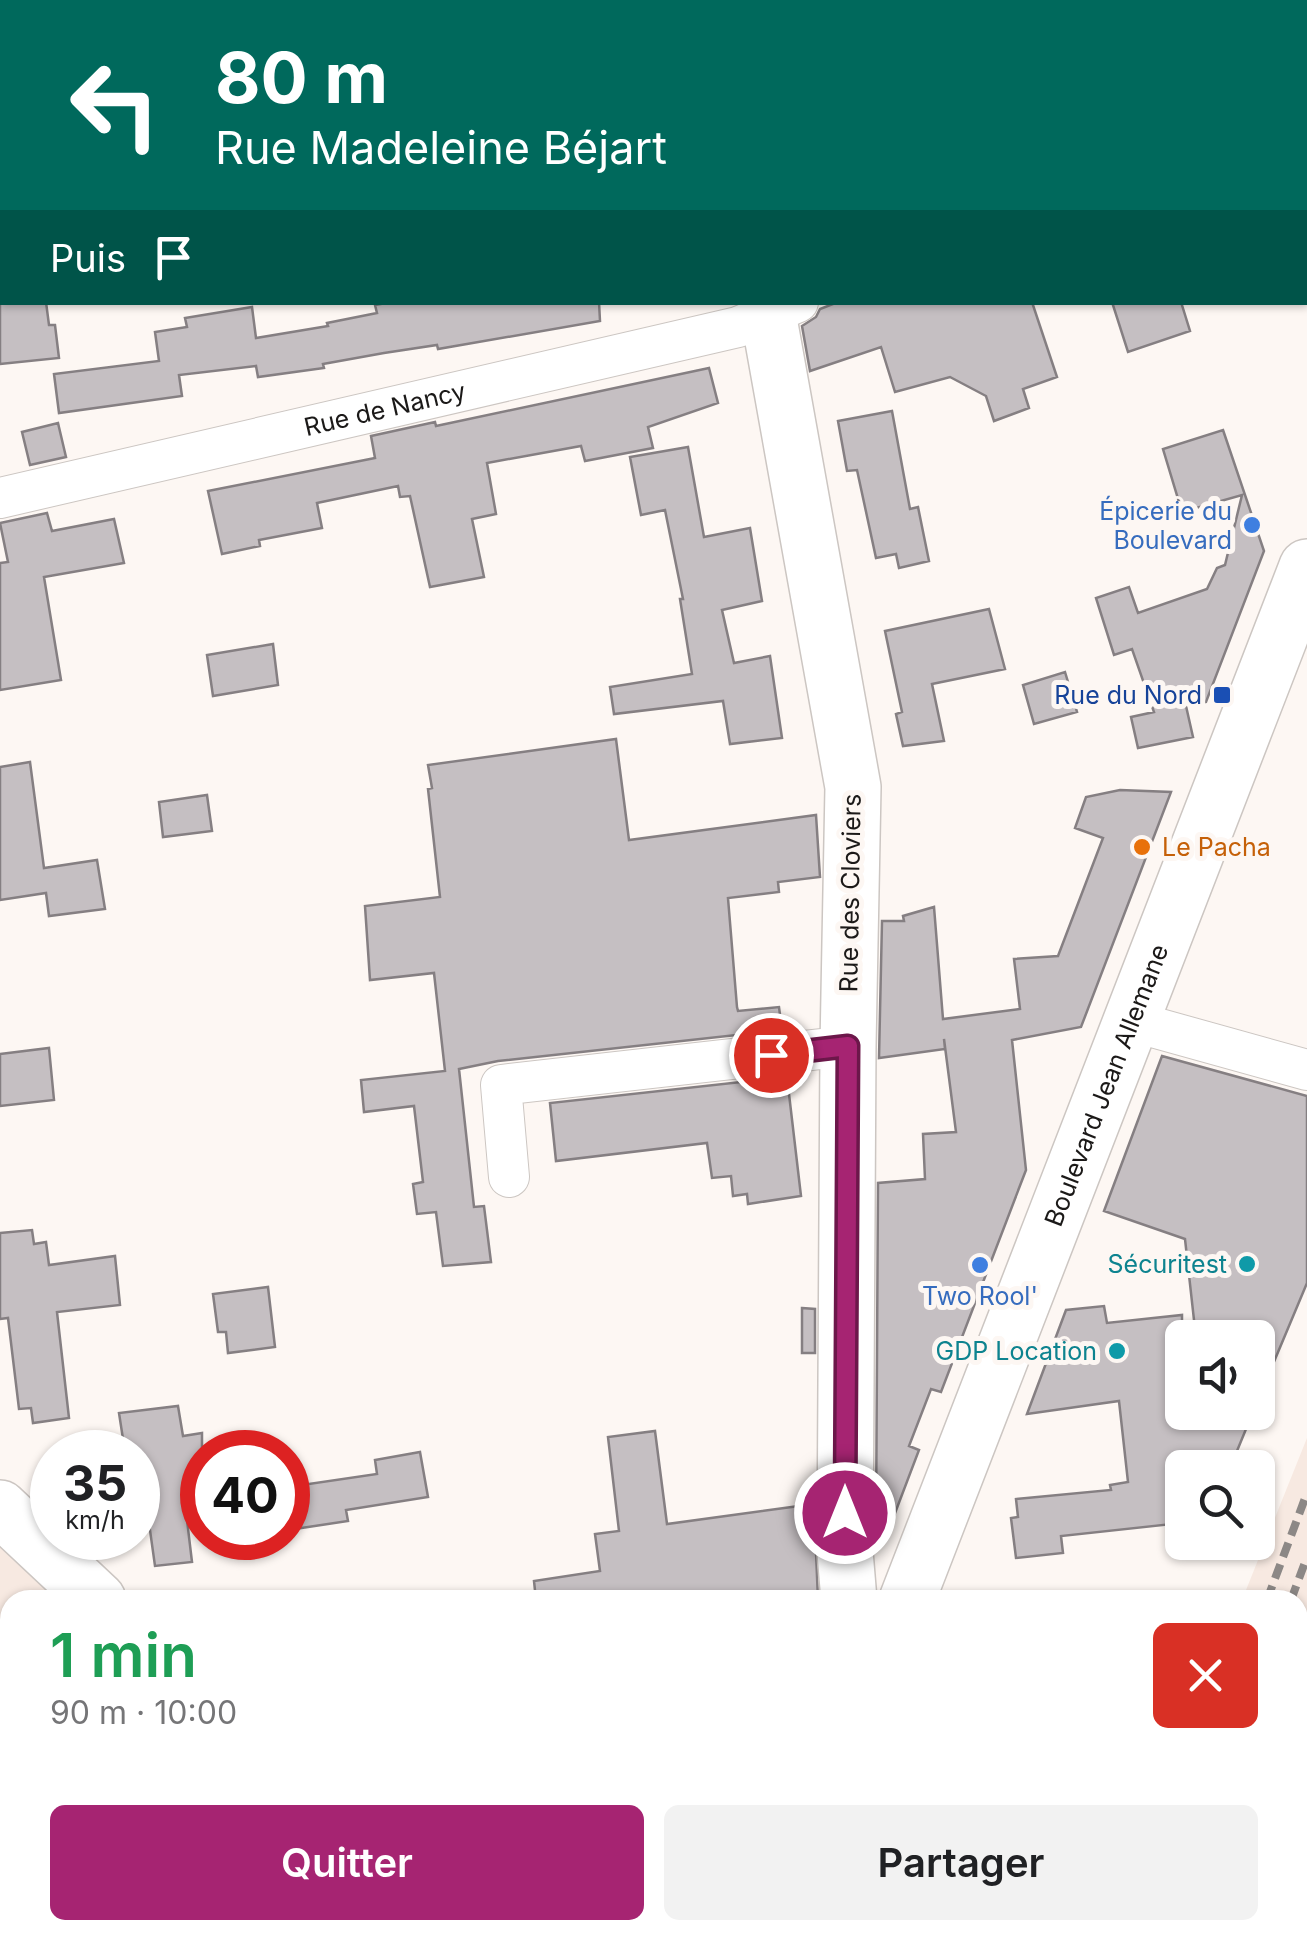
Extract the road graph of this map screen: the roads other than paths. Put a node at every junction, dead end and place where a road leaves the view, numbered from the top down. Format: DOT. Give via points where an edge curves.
graph roads {
  1 [pos="777,306"];
  2 [pos="0,498"];
  3 [pos="1307,568"];
  4 [pos="1132,1020"];
  5 [pos="848,1046"];
  6 [pos="1307,1070"];
  7 [pos="509,1177"];
  8 [pos="0,1508"];
  9 [pos="938,1520"];
  10 [pos="847,1576"];
  11 [pos="87,1590"];
  12 [pos="911,1590"];
  1 -- 2 [label="street, Rue de Nancy" via="738,327"];
  1 -- 5 [label="street, Rue des Cloviers" via="854,787"];
  3 -- 4 [label="street, Boulevard Jean Allemane"];
  4 -- 6 [label="street"];
  4 -- 9 [label="street, Boulevard Jean Allemane"];
  5 -- 7 [label="street" via="501,1085"];
  5 -- 10 [label="street, Rue des Cloviers"];
  8 -- 11 [label="street"];
  9 -- 10 [label="street, Rue des Cloviers" via="908,1551 893,1560 867,1561"];
  9 -- 12 [label="street, Boulevard Jean Allemane"];
}
